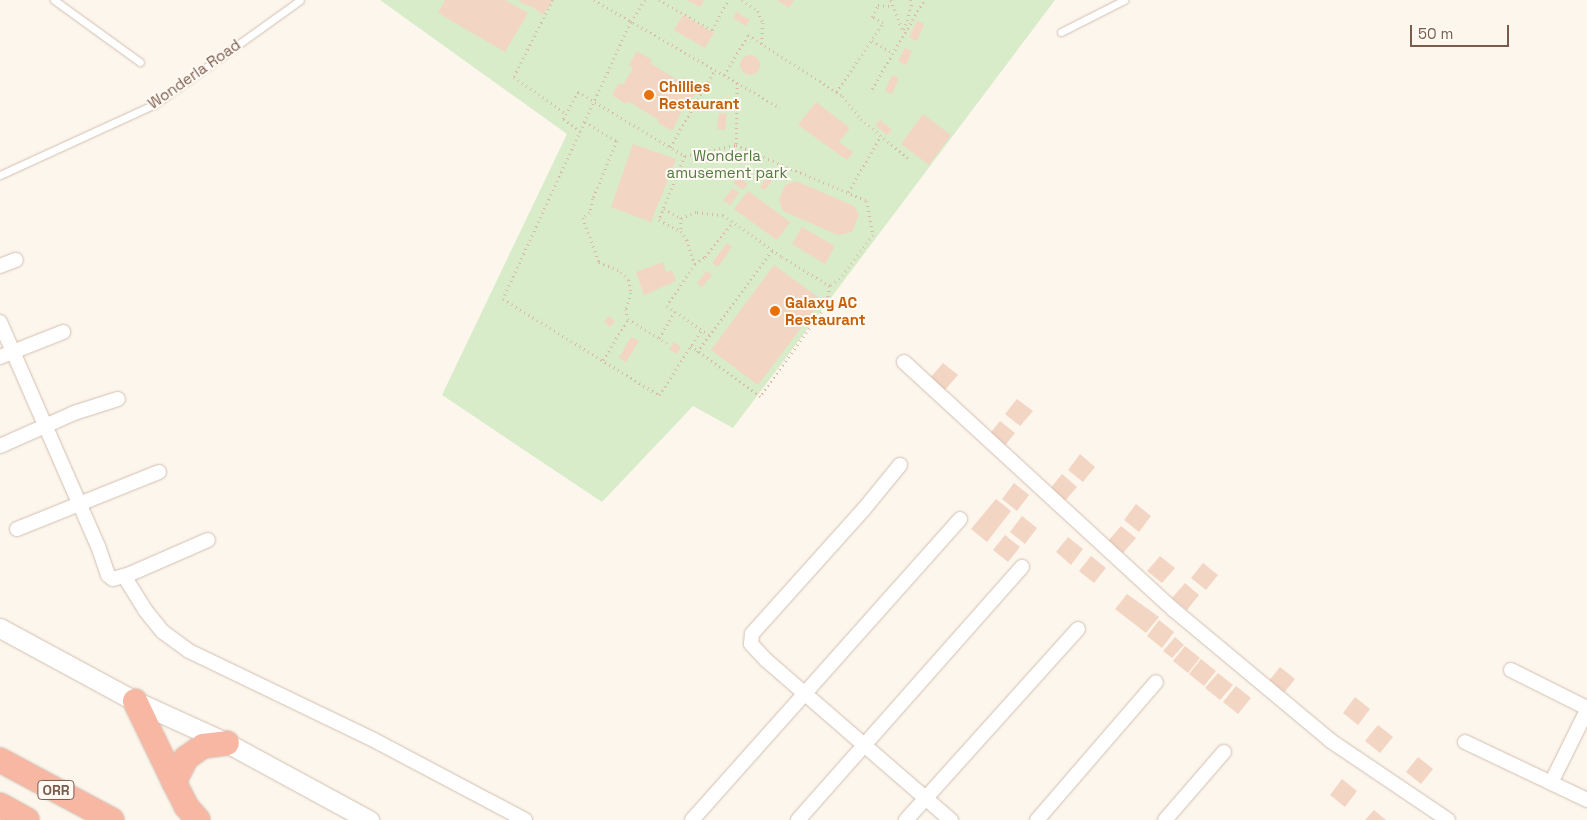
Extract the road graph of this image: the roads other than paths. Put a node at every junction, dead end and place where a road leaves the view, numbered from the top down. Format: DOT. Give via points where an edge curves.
graph roads {
  1 [pos="54,0"];
  2 [pos="298,0"];
  3 [pos="1124,0"];
  4 [pos="1061,32"];
  5 [pos="140,62"];
  6 [pos="0,175"];
  7 [pos="16,260"];
  8 [pos="0,266"];
  9 [pos="0,322"];
  10 [pos="63,332"];
  11 [pos="14,352"];
  12 [pos="0,357"];
  13 [pos="904,362"];
  14 [pos="118,399"];
  15 [pos="46,426"];
  16 [pos="0,446"];
  17 [pos="900,466"];
  18 [pos="159,472"];
  19 [pos="79,504"];
  20 [pos="960,520"];
  21 [pos="17,529"];
  22 [pos="208,540"];
  23 [pos="1022,567"];
  24 [pos="124,576"];
  25 [pos="0,628"];
  26 [pos="1078,629"];
  27 [pos="1511,670"];
  28 [pos="1156,682"];
  29 [pos="805,694"];
  30 [pos="135,701"];
  31 [pos="1587,709"];
  32 [pos="1465,742"];
  33 [pos="227,743"];
  34 [pos="864,744"];
  35 [pos="1224,752"];
  36 [pos="0,760"];
  37 [pos="174,782"];
  38 [pos="1550,783"];
  39 [pos="926,799"];
  40 [pos="1587,800"];
  41 [pos="0,805"];
  42 [pos="27,820"];
  43 [pos="112,820"];
  44 [pos="198,820"];
  45 [pos="369,820"];
  46 [pos="526,820"];
  47 [pos="692,820"];
  48 [pos="798,820"];
  49 [pos="906,820"];
  50 [pos="951,820"];
  51 [pos="1037,820"];
  52 [pos="1165,820"];
  53 [pos="1448,820"];
  1 -- 5 [label="lane"];
  2 -- 6 [label="lane, Wonderla Road" via="155,104"];
  3 -- 4 [label="lane"];
  7 -- 8 [label="street"];
  9 -- 11 [label="street"];
  10 -- 11 [label="street"];
  11 -- 12 [label="street"];
  11 -- 15 [label="street"];
  13 -- 53 [label="street" via="1174,610 1331,742"];
  14 -- 15 [label="street"];
  15 -- 16 [label="street"];
  15 -- 19 [label="street"];
  17 -- 29 [label="street" via="752,634 752,644 766,660"];
  18 -- 19 [label="street"];
  19 -- 21 [label="street"];
  19 -- 24 [label="street" via="108,576 113,579"];
  20 -- 29 [label="street"];
  22 -- 24 [label="street"];
  23 -- 34 [label="street"];
  24 -- 46 [label="street" via="163,632 188,651 374,740"];
  25 -- 30 [label="main road"];
  26 -- 39 [label="street"];
  27 -- 31 [label="street"];
  28 -- 51 [label="street"];
  29 -- 34 [label="street"];
  29 -- 47 [label="street"];
  30 -- 33 [label="main road"];
  30 -- 37 [label="highway"];
  31 -- 38 [label="street"];
  32 -- 38 [label="street"];
  33 -- 37 [label="highway" via="203,746 186,758"];
  33 -- 45 [label="main road"];
  34 -- 39 [label="street"];
  34 -- 48 [label="street"];
  35 -- 52 [label="street"];
  36 -- 43 [label="highway, ORR"];
  37 -- 44 [label="highway" via="186,806"];
  38 -- 40 [label="street"];
  39 -- 49 [label="street"];
  39 -- 50 [label="street"];
  41 -- 42 [label="highway, ORR"];
}
